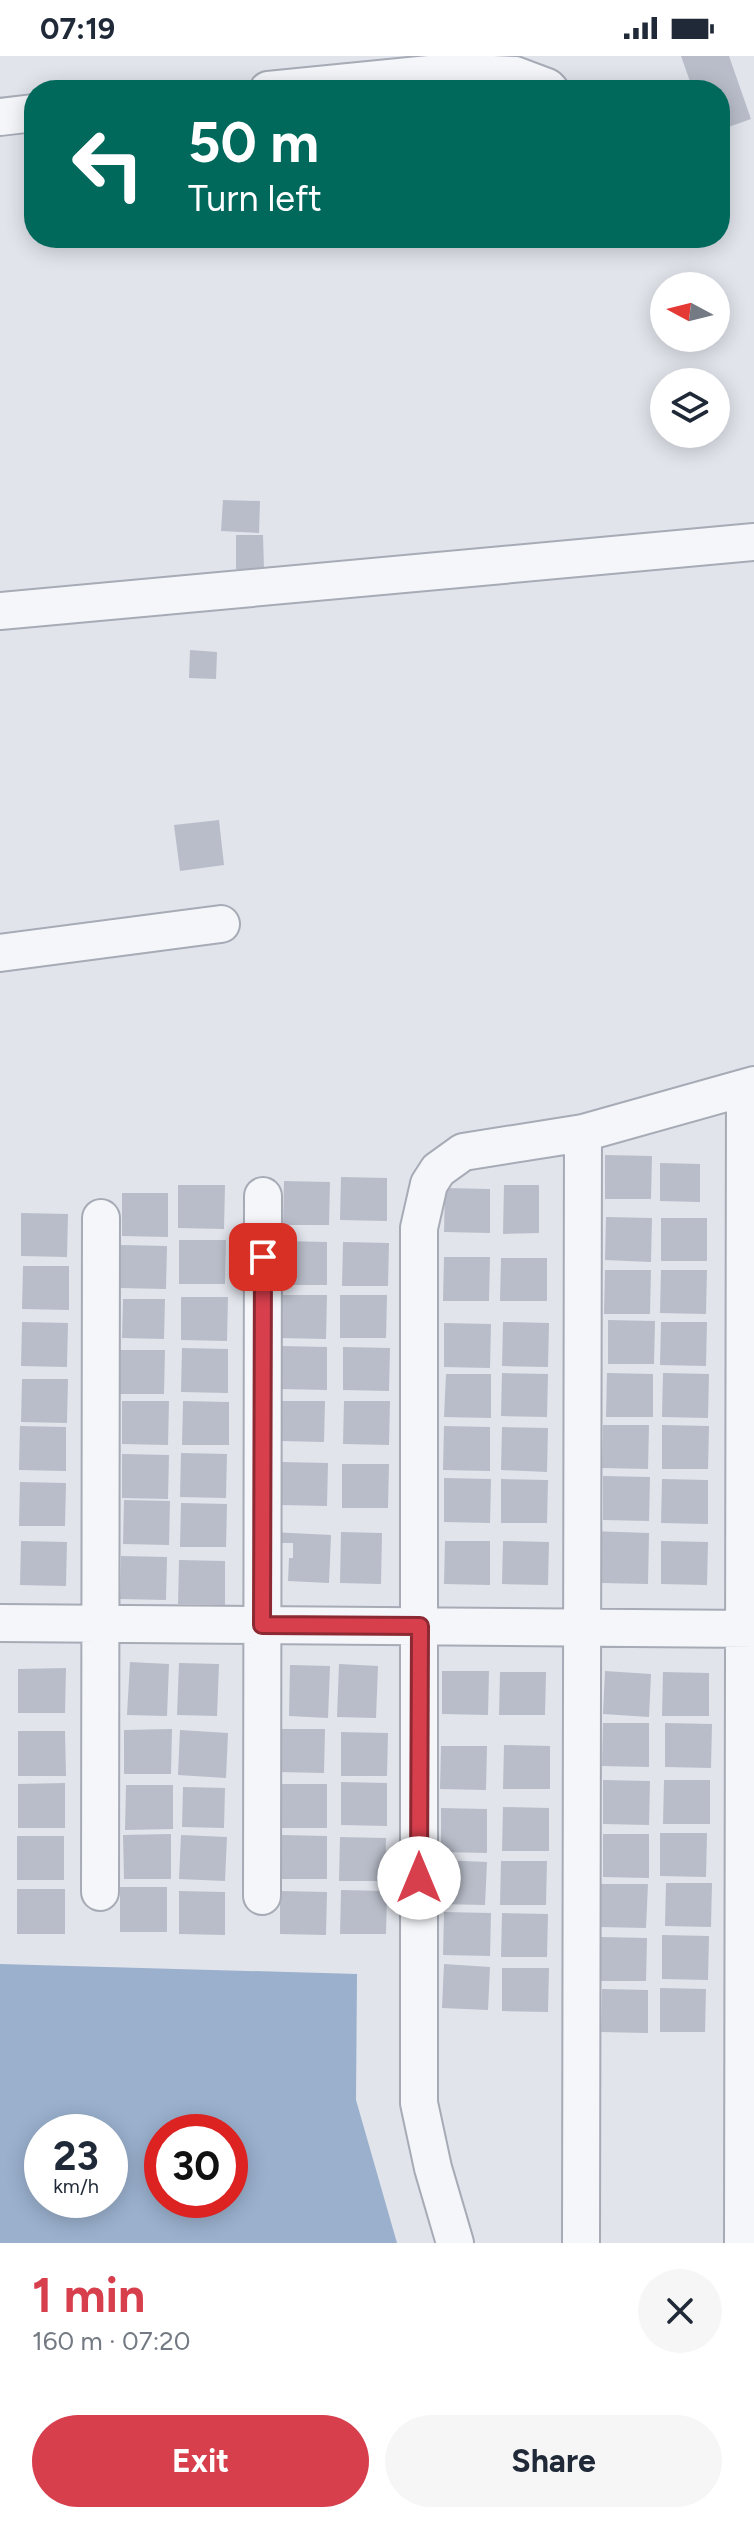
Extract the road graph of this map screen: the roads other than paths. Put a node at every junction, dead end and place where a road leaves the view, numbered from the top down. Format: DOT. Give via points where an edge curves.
graph roads {
  1 [pos="369,80"];
  2 [pos="527,80"];
  3 [pos="24,114"];
  4 [pos="0,117"];
  5 [pos="754,542"];
  6 [pos="0,611"];
  7 [pos="221,924"];
  8 [pos="0,953"];
  9 [pos="750,1087"];
  10 [pos="583,1133"];
  11 [pos="263,1196"];
  12 [pos="101,1218"];
  13 [pos="0,1623"];
  14 [pos="100,1624"];
  15 [pos="262,1625"];
  16 [pos="420,1626"];
  17 [pos="582,1628"];
  18 [pos="749,1629"];
  19 [pos="100,1892"];
  20 [pos="262,1896"];
  21 [pos="455,2243"];
  22 [pos="581,2243"];
  23 [pos="743,2243"];
  1 -- 2 [label="street" via="449,72"];
  3 -- 4 [label="street"];
  5 -- 6 [label="street"];
  7 -- 8 [label="street"];
  9 -- 10 [label="street"];
  9 -- 18 [label="street"];
  10 -- 16 [label="street" via="463,1152 438,1170 424,1198 419,1228"];
  10 -- 17 [label="street"];
  11 -- 15 [label="street"];
  12 -- 14 [label="street"];
  13 -- 14 [label="street"];
  14 -- 15 [label="street"];
  14 -- 19 [label="street"];
  15 -- 16 [label="street"];
  15 -- 20 [label="street"];
  16 -- 17 [label="street"];
  16 -- 21 [label="street" via="419,2103"];
  17 -- 18 [label="street"];
  17 -- 22 [label="street"];
  18 -- 23 [label="street"];
}
